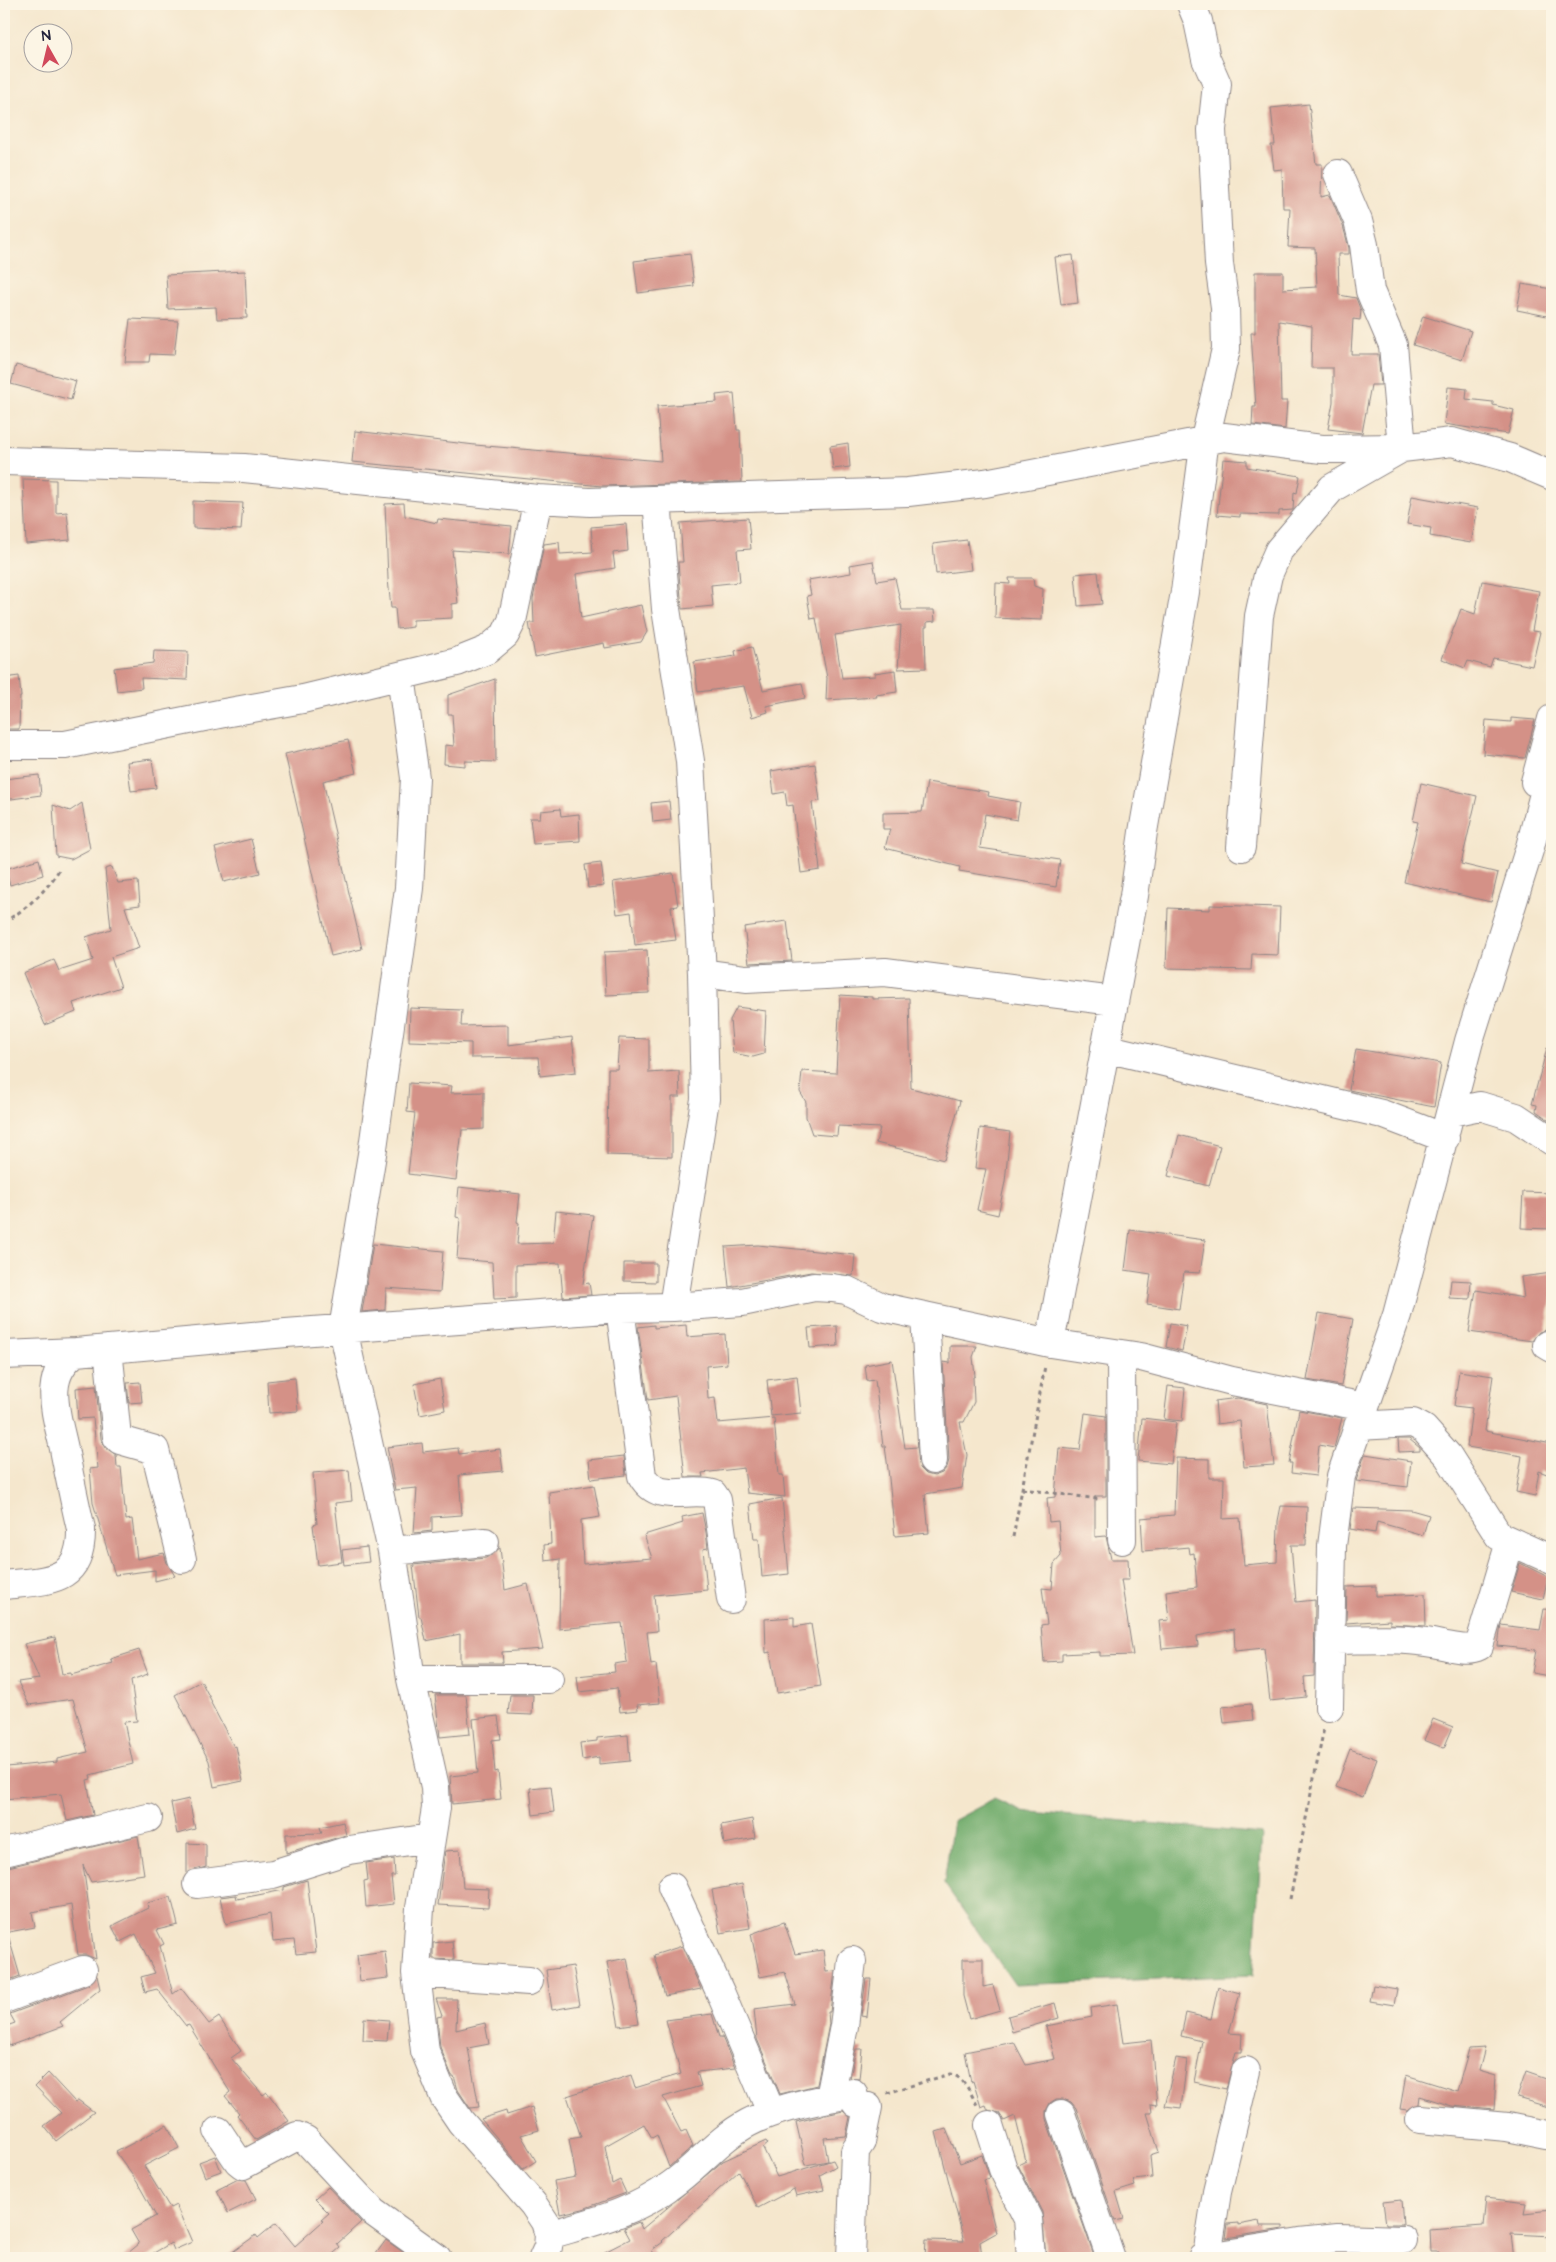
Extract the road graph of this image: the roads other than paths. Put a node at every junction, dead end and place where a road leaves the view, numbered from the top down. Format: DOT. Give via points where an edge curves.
graph roads {
  1 [pos="1191,4"];
  2 [pos="1338,174"];
  3 [pos="1205,439"];
  4 [pos="1402,448"];
  5 [pos="1322,450"];
  6 [pos="4,461"];
  7 [pos="1552,476"];
  8 [pos="1332,488"];
  9 [pos="538,499"];
  10 [pos="657,500"];
  11 [pos="401,676"];
  12 [pos="1552,719"];
  13 [pos="4,745"];
  14 [pos="1552,763"];
  15 [pos="1526,814"];
  16 [pos="1242,847"];
  17 [pos="702,973"];
  18 [pos="1114,1001"];
  19 [pos="1105,1048"];
  20 [pos="1448,1125"];
  21 [pos="1552,1141"];
  22 [pos="673,1307"];
  23 [pos="620,1308"];
  24 [pos="924,1316"];
  25 [pos="343,1329"];
  26 [pos="1050,1343"];
  27 [pos="108,1350"];
  28 [pos="76,1352"];
  29 [pos="1121,1354"];
  30 [pos="4,1355"];
  31 [pos="1361,1416"];
  32 [pos="933,1460"];
  33 [pos="1122,1540"];
  34 [pos="485,1542"];
  35 [pos="1510,1542"];
  36 [pos="392,1550"];
  37 [pos="182,1559"];
  38 [pos="1552,1560"];
  39 [pos="4,1585"];
  40 [pos="731,1599"];
  41 [pos="1330,1640"];
  42 [pos="411,1678"];
  43 [pos="549,1679"];
  44 [pos="1329,1707"];
  45 [pos="148,1818"];
  46 [pos="430,1838"];
  47 [pos="4,1852"];
  48 [pos="197,1884"];
  49 [pos="672,1887"];
  50 [pos="852,1961"];
  51 [pos="83,1970"];
  52 [pos="416,1973"];
  53 [pos="529,1981"];
  54 [pos="4,1999"];
  55 [pos="1246,2071"];
  56 [pos="843,2100"];
  57 [pos="771,2112"];
  58 [pos="1061,2114"];
  59 [pos="1420,2119"];
  60 [pos="988,2125"];
  61 [pos="218,2131"];
  62 [pos="1552,2136"];
  63 [pos="1403,2240"];
  64 [pos="546,2246"];
  65 [pos="1303,2250"];
  66 [pos="1205,2257"];
  67 [pos="437,2258"];
  68 [pos="851,2258"];
  69 [pos="1031,2258"];
  70 [pos="1111,2258"];
  1 -- 3 [label="street" via="1206,59 1217,84 1212,130 1219,264 1225,307 1226,349"];
  2 -- 4 [label="street" via="1358,221 1370,291 1393,345"];
  3 -- 5 [label="street" via="1224,437"];
  3 -- 10 [label="street" via="1063,470 908,492"];
  3 -- 18 [label="street" via="1185,592"];
  4 -- 5 [label="street"];
  4 -- 7 [label="street" via="1452,442 1510,458"];
  4 -- 8 [label="street"];
  5 -- 8 [label="street"];
  6 -- 9 [label="street" via="244,468"];
  8 -- 16 [label="street" via="1279,550 1268,575 1259,616"];
  9 -- 10 [label="street" via="590,502"];
  9 -- 11 [label="street" via="512,621 505,635 487,650 457,662"];
  10 -- 17 [label="street" via="666,609 690,761"];
  11 -- 13 [label="street" via="303,699 66,745"];
  11 -- 25 [label="street" via="415,778 409,888 373,1148"];
  12 -- 15 [label="street"];
  14 -- 20 [label="street" via="1530,847 1469,1041"];
  17 -- 18 [label="street" via="746,979 884,972"];
  17 -- 22 [label="street" via="705,1099"];
  18 -- 19 [label="street"];
  19 -- 20 [label="street" via="1382,1114"];
  19 -- 26 [label="street"];
  20 -- 21 [label="street" via="1480,1106 1516,1117"];
  20 -- 31 [label="street" via="1397,1315"];
  22 -- 23 [label="street"];
  22 -- 24 [label="street" via="742,1302 814,1287 846,1290 882,1307"];
  23 -- 25 [label="street"];
  23 -- 40 [label="street" via="642,1476 646,1484 661,1494 713,1494 717,1500"];
  24 -- 26 [label="street"];
  24 -- 32 [label="street"];
  25 -- 27 [label="street"];
  25 -- 36 [label="street"];
  26 -- 29 [label="street"];
  27 -- 28 [label="street"];
  27 -- 37 [label="street" via="117,1437 155,1450"];
  28 -- 30 [label="street"];
  28 -- 39 [label="street" via="58,1371 54,1406 81,1529 78,1558 63,1576"];
  29 -- 31 [label="street"];
  29 -- 33 [label="street"];
  31 -- 35 [label="street" via="1413,1423 1424,1429 1448,1456 1499,1536"];
  31 -- 41 [label="street" via="1336,1501"];
  34 -- 36 [label="street"];
  35 -- 38 [label="street"];
  35 -- 41 [label="street" via="1479,1646 1456,1648 1418,1639"];
  36 -- 42 [label="street"];
  41 -- 44 [label="street"];
  42 -- 43 [label="street"];
  42 -- 46 [label="street" via="435,1787 436,1808"];
  45 -- 47 [label="street"];
  46 -- 48 [label="street" via="349,1850 273,1874"];
  46 -- 52 [label="street" via="420,1908"];
  49 -- 57 [label="street"];
  50 -- 56 [label="street" via="844,2026"];
  51 -- 54 [label="street"];
  52 -- 53 [label="street"];
  52 -- 64 [label="street" via="425,2051 444,2097 461,2122 533,2204 545,2222"];
  55 -- 66 [label="street"];
  56 -- 57 [label="street"];
  56 -- 68 [label="street" via="868,2107 861,2142 855,2151"];
  57 -- 64 [label="street" via="728,2135 682,2177 650,2200"];
  58 -- 70 [label="street"];
  59 -- 62 [label="street" via="1507,2126"];
  60 -- 69 [label="street" via="1003,2169 1028,2219"];
  61 -- 67 [label="street" via="243,2165 297,2136 306,2140 373,2212"];
  63 -- 65 [label="street" via="1338,2238"];
  65 -- 66 [label="street"];
}
